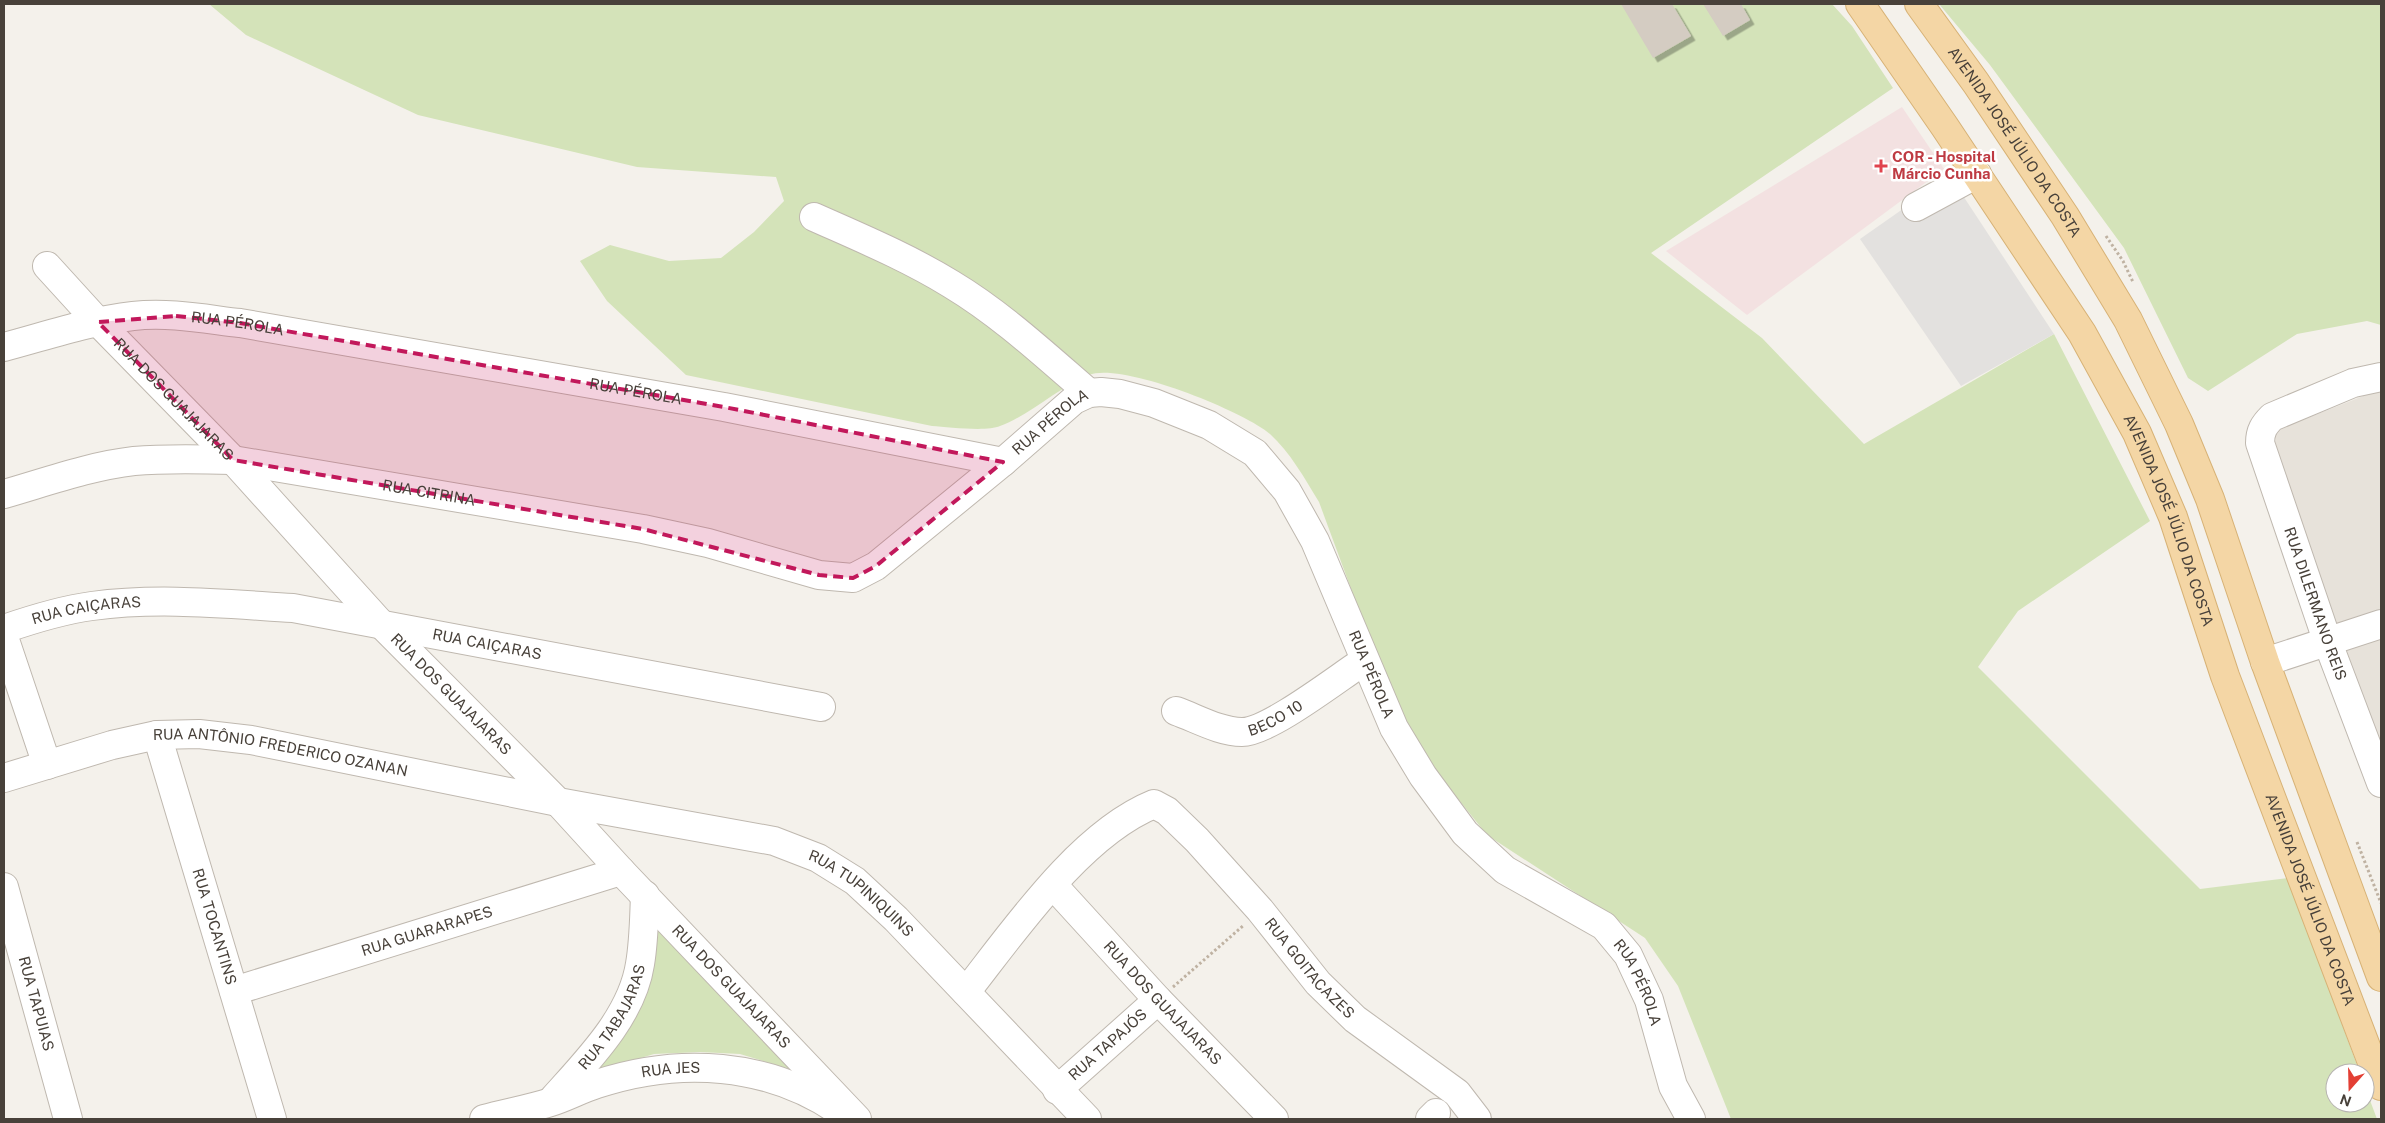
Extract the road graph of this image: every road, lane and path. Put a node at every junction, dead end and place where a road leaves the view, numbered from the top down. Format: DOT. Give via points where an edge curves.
graph roads {
  1 [pos="1860,4"];
  2 [pos="1919,4"];
  3 [pos="1977,174"];
  4 [pos="1916,207"];
  5 [pos="814,218"];
  6 [pos="47,266"];
  7 [pos="98,322"];
  8 [pos="4,348"];
  9 [pos="2381,377"];
  10 [pos="1088,393"];
  11 [pos="234,460"];
  12 [pos="1003,462"];
  13 [pos="4,494"];
  14 [pos="382,624"];
  15 [pos="2381,624"];
  16 [pos="4,628"];
  17 [pos="4,637"];
  18 [pos="2328,643"];
  19 [pos="1364,661"];
  20 [pos="2265,662"];
  21 [pos="2226,676"];
  22 [pos="821,706"];
  23 [pos="1176,710"];
  24 [pos="157,735"];
  25 [pos="47,765"];
  26 [pos="4,778"];
  27 [pos="2381,783"];
  28 [pos="558,802"];
  29 [pos="621,871"];
  30 [pos="1053,885"];
  31 [pos="4,887"];
  32 [pos="645,895"];
  33 [pos="1260,910"];
  34 [pos="11,946"];
  35 [pos="2381,977"];
  36 [pos="234,992"];
  37 [pos="966,992"];
  38 [pos="1158,1000"];
  39 [pos="2381,1086"];
  40 [pos="1057,1090"];
  41 [pos="544,1110"];
  42 [pos="68,1119"];
  43 [pos="272,1119"];
  44 [pos="484,1119"];
  45 [pos="852,1119"];
  46 [pos="857,1119"];
  47 [pos="1087,1119"];
  48 [pos="1274,1119"];
  49 [pos="1477,1119"];
  50 [pos="1691,1119"];
  1 -- 3 [label="main road, AVENIDA JOSÉ JÚLIO DA COSTA"];
  2 -- 20 [label="main road, AVENIDA JOSÉ JÚLIO DA COSTA" via="2051,193 2128,320 2179,424 2210,499"];
  3 -- 4 [label="street"];
  3 -- 21 [label="main road, AVENIDA JOSÉ JÚLIO DA COSTA" via="2082,333 2137,433 2173,517"];
  5 -- 10 [label="street" via="878,245 953,285 999,318"];
  6 -- 7 [label="street, RUA DOS GUAJAJARAS"];
  7 -- 8 [label="street, RUA PÉROLA"];
  7 -- 11 [label="street, RUA DOS GUAJAJARAS"];
  7 -- 12 [label="street, RUA PÉROLA" via="135,316 176,316 240,323 724,407"];
  9 -- 18 [label="street, RUA DILERMANO REIS" via="2353,383 2272,417 2260,434 2264,457"];
  10 -- 12 [label="street, RUA PÉROLA" via="1060,411"];
  10 -- 19 [label="street, RUA PÉROLA" via="1120,394 1154,404 1209,425 1255,454 1287,491 1315,541"];
  11 -- 12 [label="street, RUA CITRINA" via="643,529 820,574 853,578 876,566"];
  11 -- 13 [label="street, RUA CITRINA" via="178,458 132,461"];
  11 -- 14 [label="street, RUA DOS GUAJAJARAS"];
  14 -- 16 [label="street, RUA CAIÇARAS" via="293,608 148,601 92,606"];
  14 -- 22 [label="street, RUA CAIÇARAS"];
  14 -- 28 [label="street, RUA DOS GUAJAJARAS"];
  15 -- 18 [label="street"];
  17 -- 25 [label="street"];
  18 -- 20 [label="street"];
  18 -- 27 [label="street, RUA DILERMANO REIS"];
  19 -- 23 [label="street, BECO 10" via="1275,719 1243,732 1225,729"];
  19 -- 50 [label="street, RUA PÉROLA" via="1394,728 1465,833 1505,870 1604,926 1628,955 1649,1000 1673,1086"];
  20 -- 21 [label="main road"];
  20 -- 35 [label="main road, AVENIDA JOSÉ JÚLIO DA COSTA"];
  21 -- 39 [label="main road, AVENIDA JOSÉ JÚLIO DA COSTA"];
  24 -- 25 [label="street, RUA ANTÔNIO FREDERICO OZANAN"];
  24 -- 28 [label="street, RUA ANTÔNIO FREDERICO OZANAN" via="198,734 251,740"];
  24 -- 36 [label="street, RUA TOCANTINS"];
  25 -- 26 [label="street, RUA ANTÔNIO FREDERICO OZANAN"];
  28 -- 29 [label="street, RUA DOS GUAJAJARAS"];
  28 -- 37 [label="street, RUA TUPINIQUINS" via="774,840 818,858 855,881 876,900"];
  29 -- 32 [label="street, RUA DOS GUAJAJARAS"];
  29 -- 36 [label="street, RUA GUARARAPES"];
  30 -- 33 [label="street, RUA GOITACAZES" via="1085,852 1126,818 1154,804 1180,822"];
  30 -- 37 [label="street"];
  30 -- 38 [label="street, RUA DOS GUAJAJARAS"];
  31 -- 34 [label="street, RUA TAPUIAS"];
  32 -- 41 [label="street, RUA TABAJARAS" via="640,966 627,1003 603,1040"];
  32 -- 46 [label="street, RUA DOS GUAJAJARAS"];
  33 -- 38 [label="path"];
  33 -- 49 [label="street, RUA GOITACAZES" via="1318,983 1348,1013 1457,1093"];
  34 -- 42 [label="street, RUA TAPUIAS"];
  36 -- 43 [label="street, RUA TOCANTINS"];
  37 -- 40 [label="street, RUA TUPINIQUINS"];
  38 -- 40 [label="street, RUA TAPAJÓS"];
  38 -- 48 [label="street, RUA DOS GUAJAJARAS"];
  40 -- 47 [label="street, RUA TUPINIQUINS"];
  41 -- 44 [label="street, RUA JES"];
  41 -- 45 [label="street, RUA JES" via="598,1083 697,1066 779,1080 827,1102"];
}
